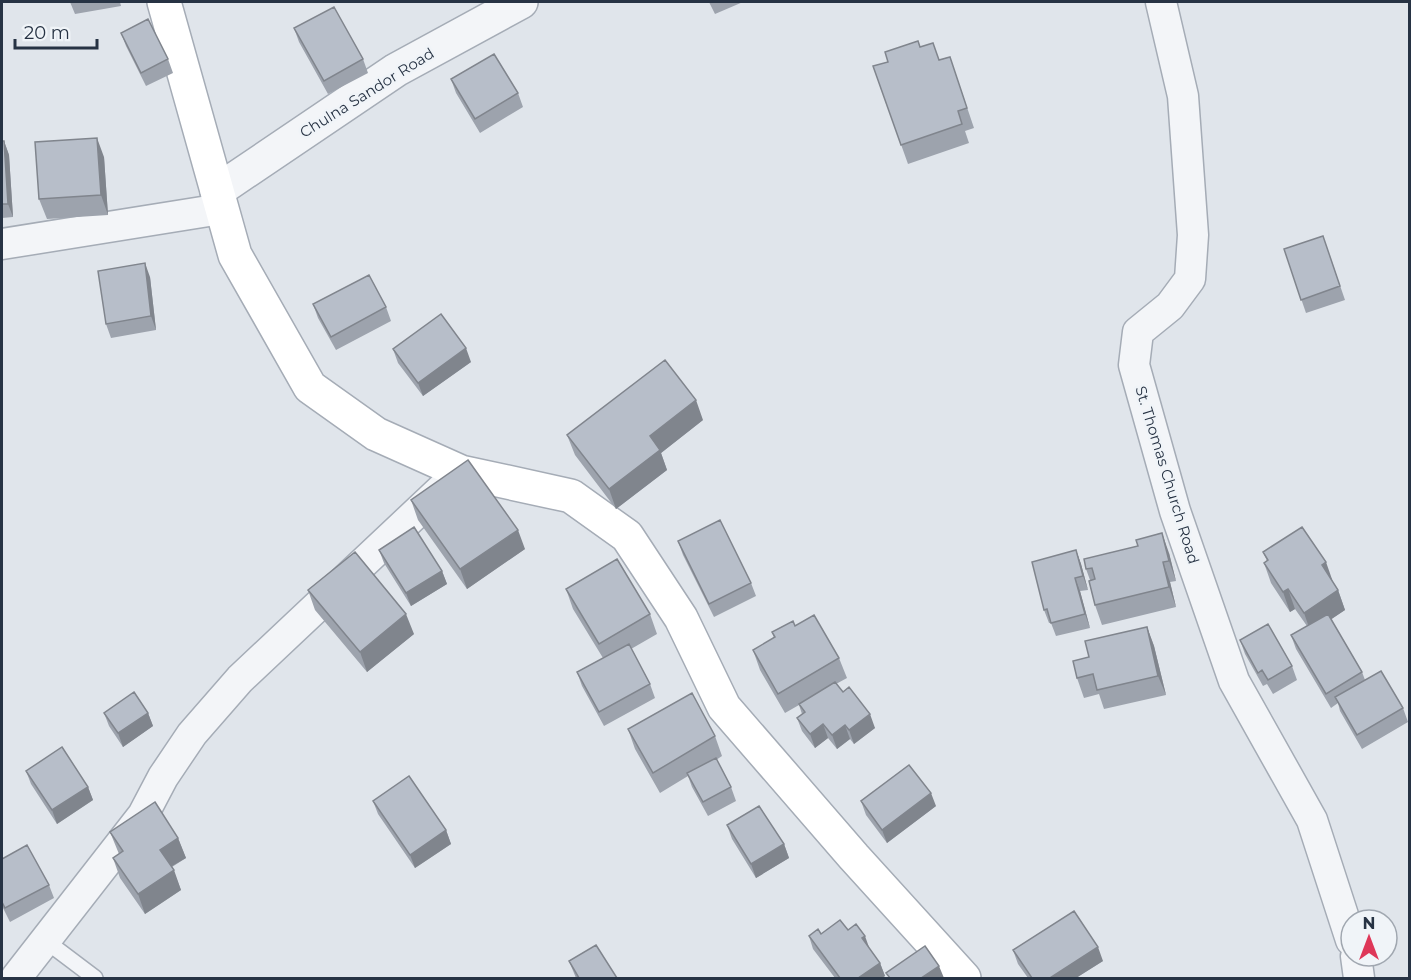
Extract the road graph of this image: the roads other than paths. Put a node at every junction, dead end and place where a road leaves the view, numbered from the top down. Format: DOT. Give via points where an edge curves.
graph roads {
  1 [pos="164,2"];
  2 [pos="521,2"];
  3 [pos="1161,2"];
  4 [pos="219,200"];
  5 [pos="2,244"];
  6 [pos="460,472"];
  7 [pos="1341,908"];
  8 [pos="46,941"];
  9 [pos="16,978"];
  10 [pos="95,978"];
  11 [pos="964,978"];
  1 -- 4 [label="main road"];
  2 -- 4 [label="street, Chulna Sandor Road" via="396,70"];
  3 -- 7 [label="street, St. Thomas Church Road" via="1183,96 1193,236 1190,279 1170,306 1138,333 1134,365 1175,511 1234,681 1312,820"];
  4 -- 5 [label="street"];
  4 -- 6 [label="main road" via="235,255 310,387 376,434"];
  6 -- 8 [label="street" via="240,679 192,734 143,815"];
  6 -- 11 [label="main road" via="571,496 627,536 681,618 724,707"];
  8 -- 9 [label="street"];
  8 -- 10 [label="lane"];
}
